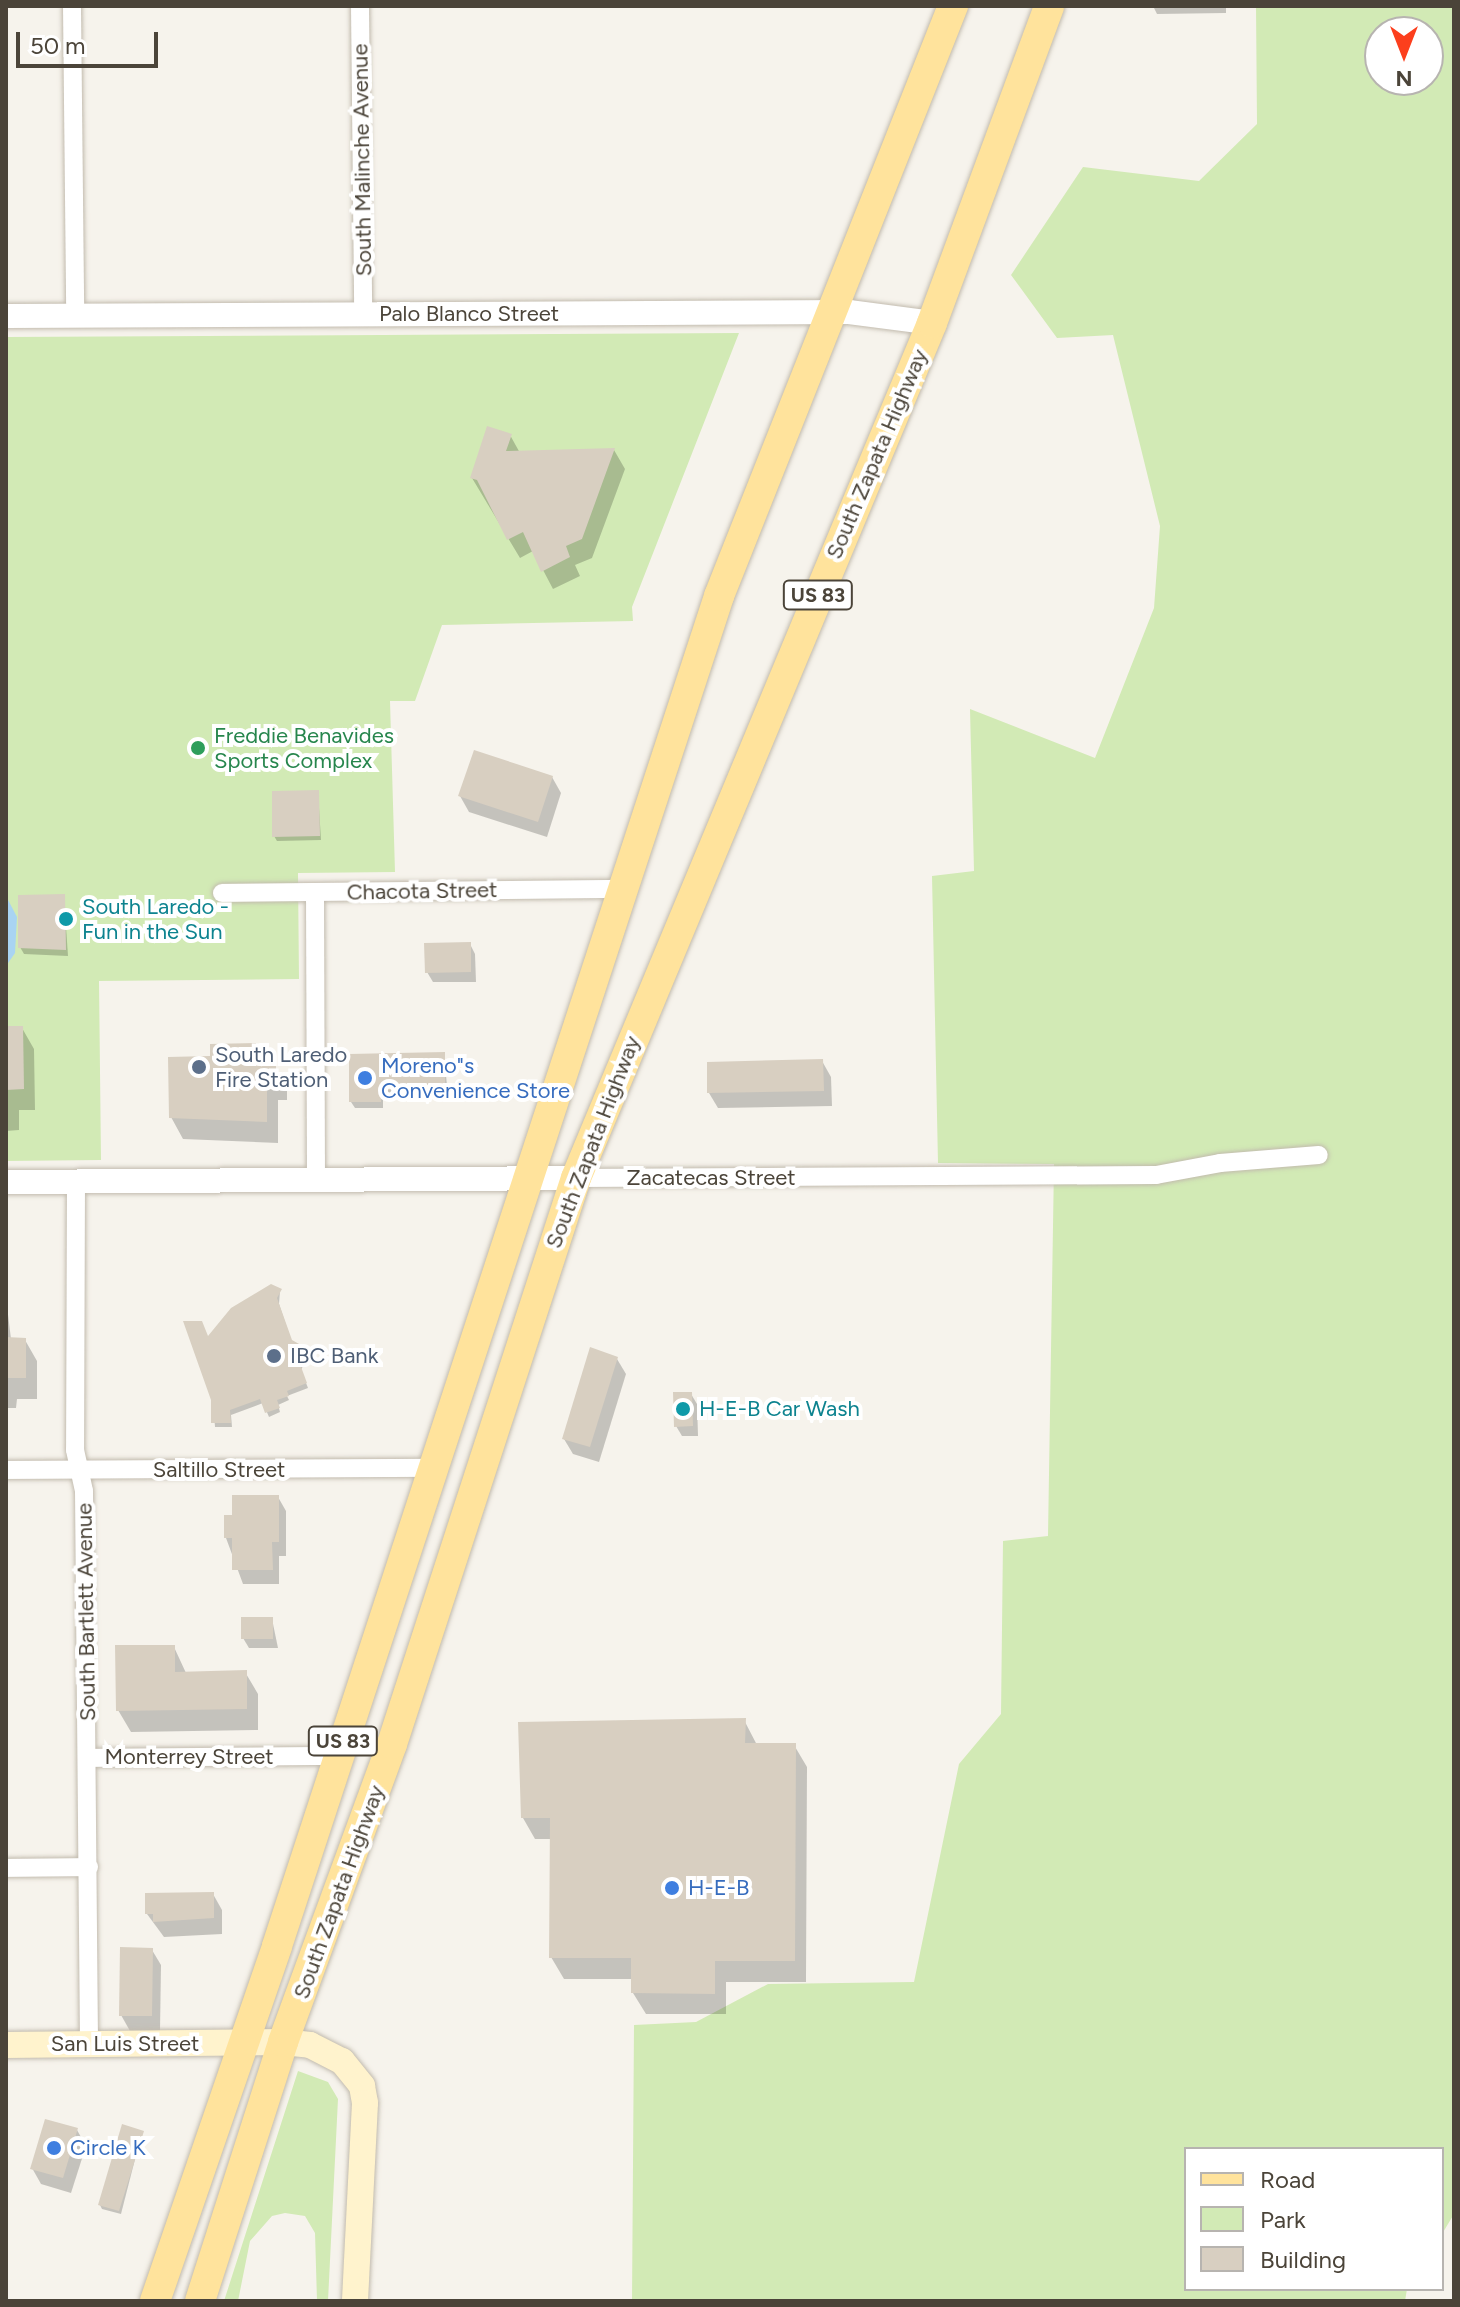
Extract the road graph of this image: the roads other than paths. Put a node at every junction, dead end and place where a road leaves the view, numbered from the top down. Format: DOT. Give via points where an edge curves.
graph roads {
  1 [pos="72,6"];
  2 [pos="360,6"];
  3 [pos="953,6"];
  4 [pos="1049,6"];
  5 [pos="831,312"];
  6 [pos="363,314"];
  7 [pos="6,316"];
  8 [pos="75,316"];
  9 [pos="932,323"];
  10 [pos="622,889"];
  11 [pos="315,892"];
  12 [pos="222,893"];
  13 [pos="1319,1155"];
  14 [pos="576,1178"];
  15 [pos="525,1179"];
  16 [pos="316,1180"];
  17 [pos="76,1181"];
  18 [pos="6,1182"];
  19 [pos="431,1468"];
  20 [pos="6,1470"];
  21 [pos="79,1470"];
  22 [pos="338,1756"];
  23 [pos="87,1758"];
  24 [pos="89,1867"];
  25 [pos="6,1868"];
  26 [pos="283,2042"];
  27 [pos="243,2043"];
  28 [pos="6,2045"];
  29 [pos="89,2045"];
  30 [pos="155,2301"];
  31 [pos="200,2301"];
  32 [pos="355,2301"];
  1 -- 8 [label="street"];
  2 -- 6 [label="street, South Malinche Avenue"];
  3 -- 5 [label="main road, South Zapata Highway / US 83"];
  4 -- 9 [label="main road, South Zapata Highway / US 83"];
  5 -- 6 [label="street, Palo Blanco Street"];
  5 -- 9 [label="street, Palo Blanco Street"];
  5 -- 10 [label="main road, South Zapata Highway / US 83" via="719,596"];
  6 -- 8 [label="street, Palo Blanco Street"];
  7 -- 8 [label="street, Palo Blanco Street"];
  9 -- 14 [label="main road, South Zapata Highway / US 83"];
  10 -- 11 [label="street, Chacota Street"];
  10 -- 15 [label="main road, South Zapata Highway / US 83"];
  11 -- 12 [label="street, Chacota Street"];
  11 -- 16 [label="street"];
  13 -- 14 [label="street, Zacatecas Street" via="1220,1163 1156,1175"];
  14 -- 15 [label="street, Zacatecas Street"];
  14 -- 26 [label="main road, South Zapata Highway / US 83" via="383,1772"];
  15 -- 16 [label="street, Zacatecas Street"];
  15 -- 19 [label="main road, South Zapata Highway / US 83"];
  16 -- 17 [label="street, Zacatecas Street"];
  17 -- 18 [label="street, Zacatecas Street"];
  17 -- 21 [label="street, South Bartlett Avenue"];
  19 -- 21 [label="street, Saltillo Street"];
  19 -- 22 [label="main road, South Zapata Highway / US 83"];
  20 -- 21 [label="street, Saltillo Street"];
  21 -- 23 [label="street, South Bartlett Avenue" via="84,1491"];
  22 -- 23 [label="street, Monterrey Street"];
  22 -- 27 [label="main road, South Zapata Highway / US 83"];
  23 -- 24 [label="street, South Bartlett Avenue"];
  24 -- 25 [label="street"];
  24 -- 29 [label="street, South Bartlett Avenue"];
  26 -- 27 [label="main road, San Luis Street"];
  26 -- 31 [label="main road, South Zapata Highway / US 83"];
  26 -- 32 [label="main road, San Luis Street" via="328,2052 362,2086 365,2121"];
  27 -- 29 [label="main road, San Luis Street"];
  27 -- 30 [label="main road, South Zapata Highway / US 83"];
  28 -- 29 [label="main road, San Luis Street"];
}
